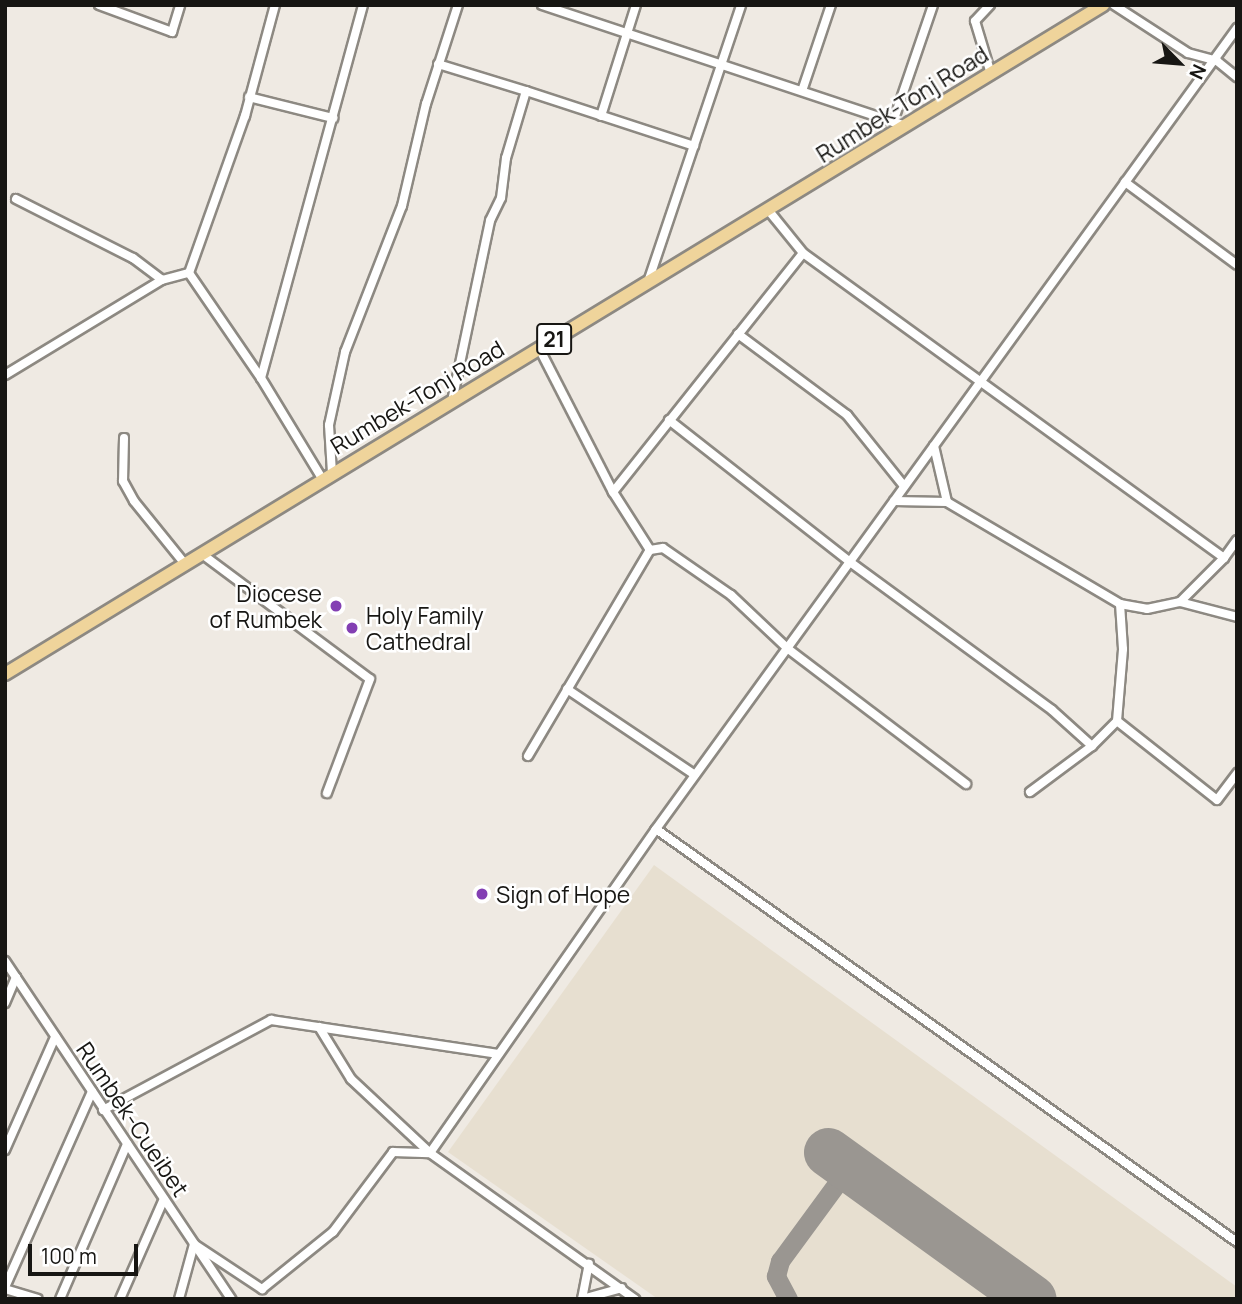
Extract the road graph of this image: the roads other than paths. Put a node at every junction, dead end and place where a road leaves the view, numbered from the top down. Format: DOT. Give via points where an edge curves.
graph roads {
  1 [pos="99,5"];
  2 [pos="180,5"];
  3 [pos="275,5"];
  4 [pos="363,5"];
  5 [pos="458,5"];
  6 [pos="542,5"];
  7 [pos="636,5"];
  8 [pos="741,5"];
  9 [pos="831,5"];
  10 [pos="933,5"];
  11 [pos="990,5"];
  12 [pos="1103,5"];
  13 [pos="1114,5"];
  14 [pos="1237,28"];
  15 [pos="627,33"];
  16 [pos="1217,61"];
  17 [pos="722,63"];
  18 [pos="438,64"];
  19 [pos="990,74"];
  20 [pos="1237,77"];
  21 [pos="526,91"];
  22 [pos="802,91"];
  23 [pos="249,97"];
  24 [pos="601,116"];
  25 [pos="332,118"];
  26 [pos="899,124"];
  27 [pos="694,146"];
  28 [pos="1125,182"];
  29 [pos="16,199"];
  30 [pos="769,211"];
  31 [pos="803,253"];
  32 [pos="1237,265"];
  33 [pos="189,273"];
  34 [pos="162,280"];
  35 [pos="648,282"];
  36 [pos="738,334"];
  37 [pos="539,348"];
  38 [pos="5,375"];
  39 [pos="261,379"];
  40 [pos="982,380"];
  41 [pos="452,402"];
  42 [pos="669,420"];
  43 [pos="124,438"];
  44 [pos="934,446"];
  45 [pos="328,477"];
  46 [pos="904,486"];
  47 [pos="613,492"];
  48 [pos="894,501"];
  49 [pos="947,502"];
  50 [pos="1237,540"];
  51 [pos="650,550"];
  52 [pos="202,554"];
  53 [pos="1224,558"];
  54 [pos="850,562"];
  55 [pos="185,564"];
  56 [pos="1180,602"];
  57 [pos="1120,604"];
  58 [pos="1237,617"];
  59 [pos="787,648"];
  60 [pos="5,674"];
  61 [pos="567,689"];
  62 [pos="1117,720"];
  63 [pos="1092,746"];
  64 [pos="528,756"];
  65 [pos="1237,773"];
  66 [pos="695,775"];
  67 [pos="966,784"];
  68 [pos="1030,792"];
  69 [pos="327,793"];
  70 [pos="656,829"];
  71 [pos="5,961"];
  72 [pos="16,977"];
  73 [pos="5,1003"];
  74 [pos="319,1027"];
  75 [pos="55,1037"];
  76 [pos="498,1054"];
  77 [pos="92,1092"];
  78 [pos="103,1110"];
  79 [pos="127,1144"];
  80 [pos="5,1150"];
  81 [pos="430,1153"];
  82 [pos="164,1199"];
  83 [pos="1237,1242"];
  84 [pos="194,1244"];
  85 [pos="589,1264"];
  86 [pos="5,1288"];
  87 [pos="622,1288"];
  88 [pos="37,1299"];
  89 [pos="60,1299"];
  90 [pos="120,1299"];
  91 [pos="179,1299"];
  92 [pos="231,1299"];
  93 [pos="582,1299"];
  94 [pos="635,1299"];
  1 -- 2 [label="street" via="172,32"];
  3 -- 23 [label="street"];
  4 -- 25 [label="street"];
  5 -- 18 [label="street"];
  6 -- 15 [label="street"];
  7 -- 15 [label="street"];
  8 -- 17 [label="street"];
  9 -- 22 [label="street"];
  10 -- 26 [label="street"];
  11 -- 19 [label="street" via="975,21"];
  12 -- 19 [label="main road, Rumbek-Tonj Road / 21"];
  13 -- 16 [label="street" via="1188,54"];
  14 -- 16 [label="street"];
  15 -- 17 [label="street"];
  15 -- 24 [label="street"];
  16 -- 20 [label="street"];
  16 -- 28 [label="street"];
  17 -- 22 [label="street"];
  17 -- 27 [label="street"];
  18 -- 21 [label="street"];
  18 -- 45 [label="street" via="402,206 345,352 329,425"];
  19 -- 26 [label="main road, Rumbek-Tonj Road / 21"];
  21 -- 24 [label="street"];
  21 -- 41 [label="street" via="506,158 501,198 490,221"];
  22 -- 26 [label="street"];
  23 -- 25 [label="street"];
  23 -- 33 [label="street"];
  24 -- 27 [label="street"];
  25 -- 39 [label="street"];
  26 -- 30 [label="main road, Rumbek-Tonj Road / 21"];
  27 -- 35 [label="street"];
  28 -- 32 [label="street"];
  28 -- 40 [label="street"];
  29 -- 34 [label="street" via="133,258"];
  30 -- 31 [label="street"];
  30 -- 35 [label="main road, Rumbek-Tonj Road / 21"];
  31 -- 36 [label="street"];
  31 -- 40 [label="street"];
  33 -- 34 [label="street"];
  33 -- 39 [label="street"];
  34 -- 38 [label="street"];
  35 -- 37 [label="main road, Rumbek-Tonj Road / 21"];
  36 -- 42 [label="street"];
  36 -- 46 [label="street" via="847,415"];
  37 -- 41 [label="main road, Rumbek-Tonj Road / 21"];
  37 -- 47 [label="street"];
  39 -- 45 [label="street"];
  40 -- 44 [label="street"];
  40 -- 53 [label="street"];
  41 -- 45 [label="main road, Rumbek-Tonj Road / 21"];
  42 -- 47 [label="street"];
  42 -- 54 [label="street"];
  43 -- 55 [label="street" via="123,481 134,502"];
  44 -- 46 [label="street"];
  44 -- 49 [label="street"];
  45 -- 52 [label="main road, Rumbek-Tonj Road / 21"];
  46 -- 48 [label="street"];
  47 -- 51 [label="street"];
  48 -- 49 [label="street"];
  48 -- 54 [label="street"];
  49 -- 57 [label="street"];
  50 -- 53 [label="street"];
  51 -- 59 [label="street" via="663,548 731,595"];
  51 -- 61 [label="street"];
  52 -- 55 [label="main road, Rumbek-Tonj Road / 21"];
  52 -- 69 [label="street" via="370,679"];
  53 -- 56 [label="street"];
  54 -- 59 [label="street"];
  54 -- 63 [label="street" via="1042,702"];
  55 -- 60 [label="main road, Rumbek-Tonj Road / 21"];
  56 -- 57 [label="street" via="1147,609"];
  56 -- 58 [label="street"];
  57 -- 62 [label="street" via="1123,649"];
  59 -- 66 [label="street"];
  59 -- 67 [label="street"];
  61 -- 64 [label="street"];
  61 -- 66 [label="street"];
  62 -- 63 [label="street"];
  62 -- 65 [label="street" via="1217,800"];
  63 -- 68 [label="street"];
  66 -- 70 [label="street"];
  70 -- 76 [label="street"];
  70 -- 83 [label="street"];
  71 -- 72 [label="street, Rumbek-Cueibet"];
  72 -- 73 [label="street"];
  72 -- 75 [label="street, Rumbek-Cueibet"];
  74 -- 76 [label="street"];
  74 -- 78 [label="street" via="271,1020"];
  74 -- 81 [label="street" via="351,1079"];
  75 -- 77 [label="street, Rumbek-Cueibet"];
  75 -- 80 [label="street"];
  76 -- 81 [label="street"];
  77 -- 78 [label="street, Rumbek-Cueibet"];
  77 -- 86 [label="street"];
  78 -- 79 [label="street, Rumbek-Cueibet"];
  79 -- 82 [label="street, Rumbek-Cueibet"];
  79 -- 89 [label="street"];
  81 -- 84 [label="street" via="393,1152 332,1232 262,1289"];
  81 -- 85 [label="street"];
  82 -- 84 [label="street, Rumbek-Cueibet"];
  82 -- 90 [label="street"];
  84 -- 91 [label="street"];
  84 -- 92 [label="street, Rumbek-Cueibet"];
  85 -- 87 [label="street"];
  85 -- 93 [label="street"];
  86 -- 88 [label="street"];
  87 -- 93 [label="street"];
  87 -- 94 [label="street"];
}
